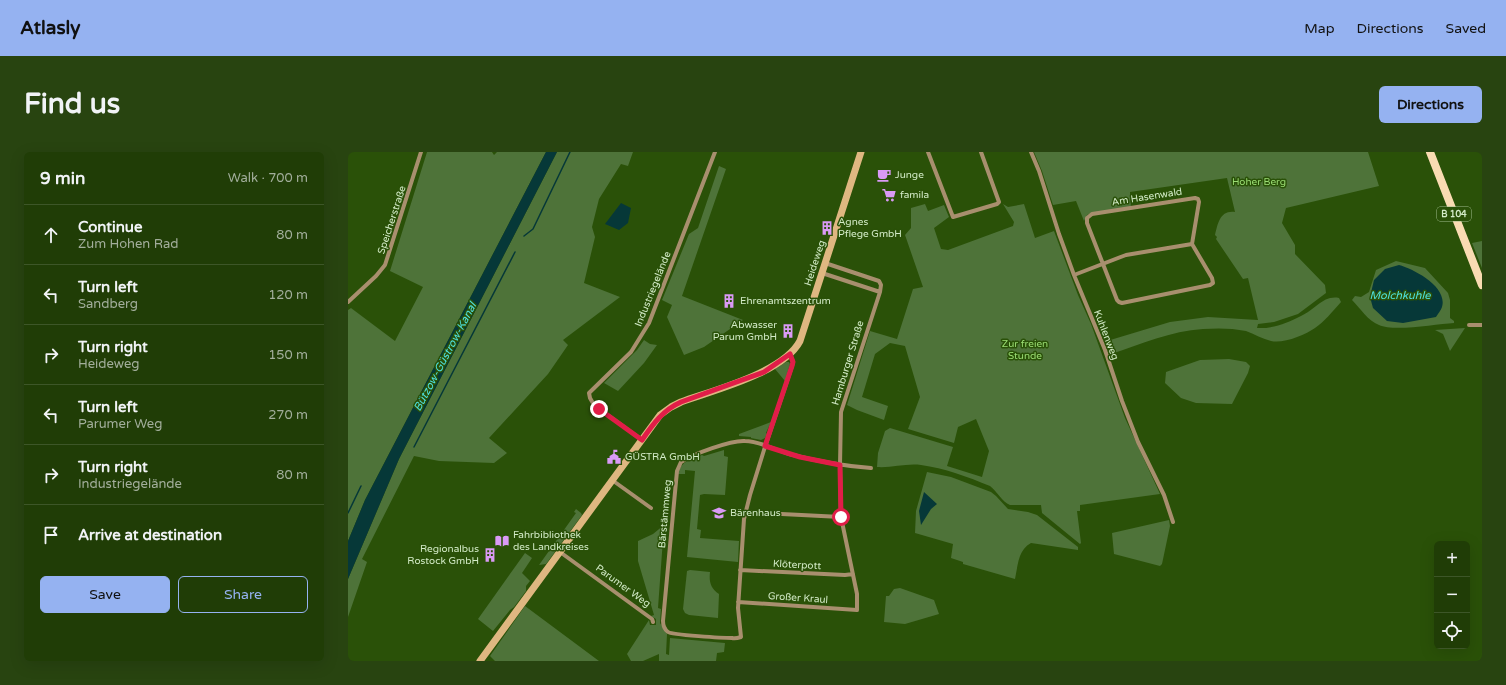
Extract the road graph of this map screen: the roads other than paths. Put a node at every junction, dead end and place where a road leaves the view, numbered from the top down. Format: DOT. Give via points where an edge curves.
graph roads {
  1 [pos="421,152"];
  2 [pos="715,152"];
  3 [pos="861,152"];
  4 [pos="928,152"];
  5 [pos="981,152"];
  6 [pos="1031,152"];
  7 [pos="1430,152"];
  8 [pos="1192,244"];
  9 [pos="825,263"];
  10 [pos="1104,264"];
  11 [pos="822,273"];
  12 [pos="1074,275"];
  13 [pos="1482,285"];
  14 [pos="880,292"];
  15 [pos="348,302"];
  16 [pos="1469,325"];
  17 [pos="1482,325"];
  18 [pos="790,354"];
  19 [pos="642,440"];
  20 [pos="765,446"];
  21 [pos="840,465"];
  22 [pos="871,468"];
  23 [pos="612,480"];
  24 [pos="651,508"];
  25 [pos="745,512"];
  26 [pos="841,517"];
  27 [pos="1173,522"];
  28 [pos="560,552"];
  29 [pos="740,570"];
  30 [pos="853,574"];
  31 [pos="738,602"];
  32 [pos="857,610"];
  33 [pos="653,622"];
  34 [pos="480,661"];
  1 -- 15 [label="street, Speicherstraße" via="385,265"];
  2 -- 19 [label="street, Industriegelände" via="649,323 631,352 589,393 594,405"];
  3 -- 9 [label="street, Heideweg"];
  4 -- 5 [label="street" via="953,217 998,202"];
  6 -- 12 [label="street, Kuhlenweg"];
  7 -- 13 [label="main road, B 104"];
  8 -- 10 [label="street" via="1126,255"];
  8 -- 10 [label="street, Am Hasenwald" via="1212,278 1213,283 1210,285 1122,303 1117,300"];
  8 -- 10 [label="street, Am Hasenwald" via="1199,202 1195,198 1092,214 1087,218 1087,223"];
  9 -- 11 [label="street, Heideweg"];
  9 -- 14 [label="street" via="878,281 882,285"];
  10 -- 12 [label="street"];
  11 -- 14 [label="street"];
  11 -- 18 [label="street, Heideweg" via="800,341"];
  12 -- 27 [label="street, Kuhlenweg" via="1138,442 1164,495"];
  14 -- 21 [label="street, Hamburger Straße" via="841,412"];
  16 -- 17 [label="street"];
  18 -- 19 [label="street" via="764,372 671,407 655,422"];
  18 -- 20 [label="street" via="792,366"];
  19 -- 23 [label="street"];
  20 -- 21 [label="street" via="800,457"];
  20 -- 25 [label="street, Bärstämmweg"];
  20 -- 31 [label="street, Bärstämmweg" via="745,441 730,443 681,462 677,471 663,626 671,633 741,637"];
  21 -- 22 [label="street"];
  21 -- 26 [label="street, Hamburger Straße"];
  23 -- 24 [label="street"];
  23 -- 28 [label="street"];
  25 -- 26 [label="street"];
  25 -- 29 [label="street, Bärstämmweg"];
  26 -- 30 [label="street, Hamburger Straße"];
  28 -- 33 [label="street, Parumer Weg"];
  28 -- 34 [label="street"];
  29 -- 30 [label="street, Klöterpott" via="845,576"];
  29 -- 31 [label="street, Bärstämmweg"];
  30 -- 32 [label="street, Hamburger Straße"];
  31 -- 32 [label="street, Großer Kraul"];
}
